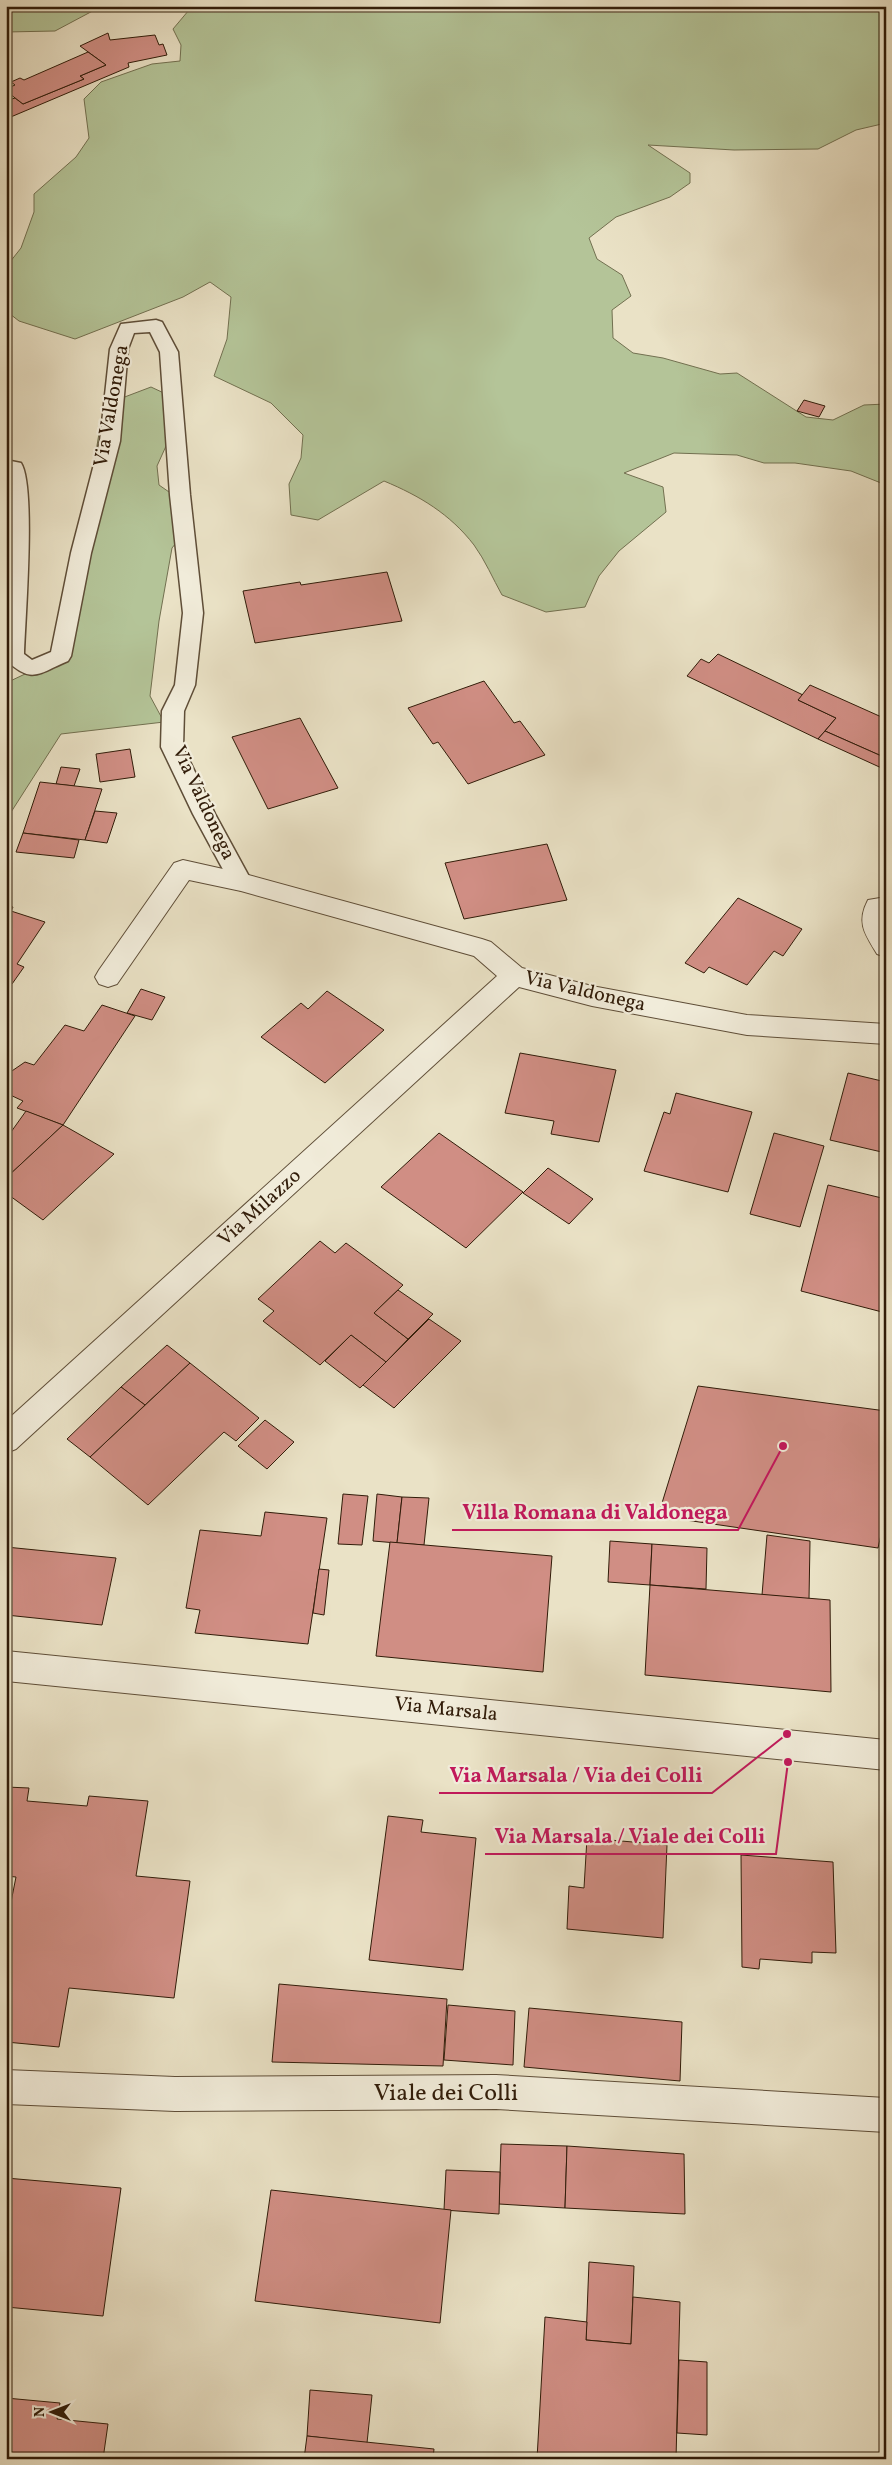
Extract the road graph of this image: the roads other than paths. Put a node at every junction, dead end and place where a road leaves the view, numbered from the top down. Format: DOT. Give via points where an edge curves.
graph roads {
  1 [pos="6,466"];
  2 [pos="241,882"];
  3 [pos="886,906"];
  4 [pos="886,947"];
  5 [pos="514,976"];
  6 [pos="108,977"];
  7 [pos="886,1034"];
  8 [pos="6,1440"];
  9 [pos="6,1666"];
  10 [pos="886,1755"];
  11 [pos="6,2087"];
  12 [pos="886,2115"];
  1 -- 2 [label="lane, Via Valdonega" via="14,467 19,498 14,656 29,670 61,656 81,553 110,441 122,342 127,328 156,326 169,352 193,613 185,685 173,711 172,747"];
  2 -- 5 [label="street, Via Valdonega" via="482,949"];
  2 -- 6 [label="street, Via Valdonega" via="184,869"];
  3 -- 4 [label="street" via="876,907 874,927"];
  5 -- 7 [label="street, Via Valdonega" via="592,996 748,1025"];
  5 -- 8 [label="street, Via Milazzo"];
  9 -- 10 [label="street, Via Marsala"];
  11 -- 12 [label="street, Viale dei Colli" via="175,2094 496,2092"];
}
